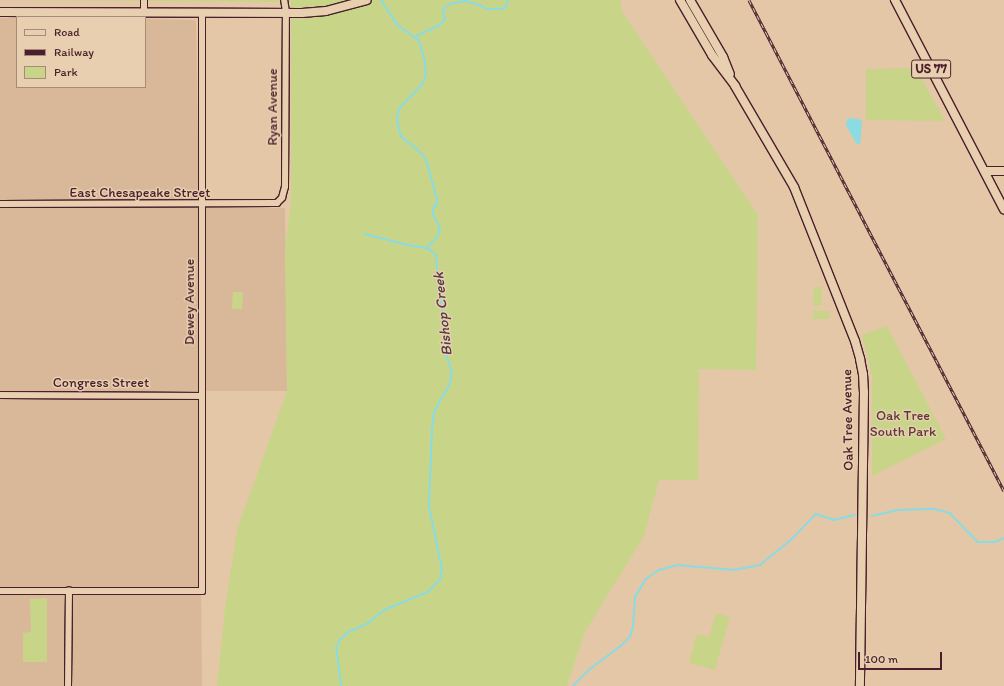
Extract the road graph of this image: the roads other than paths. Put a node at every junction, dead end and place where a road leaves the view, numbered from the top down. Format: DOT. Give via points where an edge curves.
graph roads {
  1 [pos="145,0"];
  2 [pos="284,0"];
  3 [pos="680,0"];
  4 [pos="690,0"];
  5 [pos="896,0"];
  6 [pos="365,1"];
  7 [pos="0,12"];
  8 [pos="145,12"];
  9 [pos="202,12"];
  10 [pos="286,12"];
  11 [pos="703,32"];
  12 [pos="985,172"];
  13 [pos="1004,172"];
  14 [pos="280,201"];
  15 [pos="0,204"];
  16 [pos="202,204"];
  17 [pos="1004,209"];
  18 [pos="0,395"];
  19 [pos="202,396"];
  20 [pos="0,591"];
  21 [pos="69,591"];
  22 [pos="68,686"];
  23 [pos="860,686"];
  1 -- 8 [label="street"];
  2 -- 10 [label="street, Ryan Avenue"];
  3 -- 11 [label="street, Oak Tree Avenue"];
  4 -- 11 [label="street, Oak Tree Avenue"];
  5 -- 12 [label="street, US 77"];
  6 -- 10 [label="street" via="326,11"];
  7 -- 8 [label="street"];
  8 -- 9 [label="street"];
  9 -- 10 [label="street"];
  9 -- 16 [label="street, Dewey Avenue"];
  10 -- 14 [label="street, Ryan Avenue" via="285,187"];
  11 -- 23 [label="street, Oak Tree Avenue" via="712,55 735,86 803,206 855,341 863,374"];
  12 -- 13 [label="street"];
  12 -- 17 [label="street, US 77"];
  14 -- 16 [label="street, East Chesapeake Street" via="273,204"];
  15 -- 16 [label="street, East Chesapeake Street"];
  16 -- 19 [label="street, Dewey Avenue"];
  18 -- 19 [label="street, Congress Street"];
  19 -- 21 [label="street, Dewey Avenue" via="202,591"];
  20 -- 21 [label="street"];
  21 -- 22 [label="street"];
}
